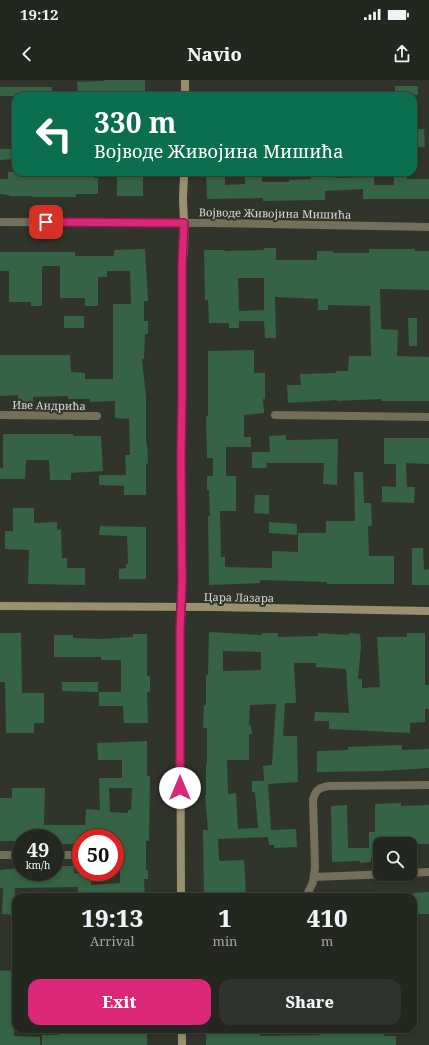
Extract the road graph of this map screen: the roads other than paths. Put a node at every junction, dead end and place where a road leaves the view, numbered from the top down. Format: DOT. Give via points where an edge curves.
graph roads {
  1 [pos="185,80"];
  2 [pos="185,92"];
  3 [pos="184,176"];
  4 [pos="0,222"];
  5 [pos="184,223"];
  6 [pos="429,227"];
  7 [pos="0,415"];
  8 [pos="97,416"];
  9 [pos="274,416"];
  10 [pos="429,417"];
  11 [pos="0,606"];
  12 [pos="182,607"];
  13 [pos="429,611"];
  14 [pos="429,785"];
  15 [pos="0,855"];
  16 [pos="12,855"];
  17 [pos="429,872"];
  18 [pos="417,873"];
  19 [pos="373,874"];
  20 [pos="314,876"];
  21 [pos="181,893"];
  22 [pos="308,893"];
  23 [pos="182,1033"];
  24 [pos="182,1045"];
  1 -- 2 [label="main road"];
  3 -- 5 [label="main road"];
  4 -- 5 [label="street, Војводе Живојина Мишића"];
  5 -- 6 [label="street, Војводе Живојина Мишића"];
  5 -- 12 [label="main road"];
  7 -- 8 [label="street, Иве Андрића"];
  9 -- 10 [label="street"];
  11 -- 12 [label="main road, Цара Лазара"];
  12 -- 13 [label="main road, Цара Лазара"];
  12 -- 21 [label="main road"];
  14 -- 20 [label="street" via="330,786 318,789 313,800"];
  15 -- 16 [label="street"];
  17 -- 18 [label="street"];
  19 -- 20 [label="street"];
  20 -- 22 [label="street"];
  23 -- 24 [label="main road"];
}
